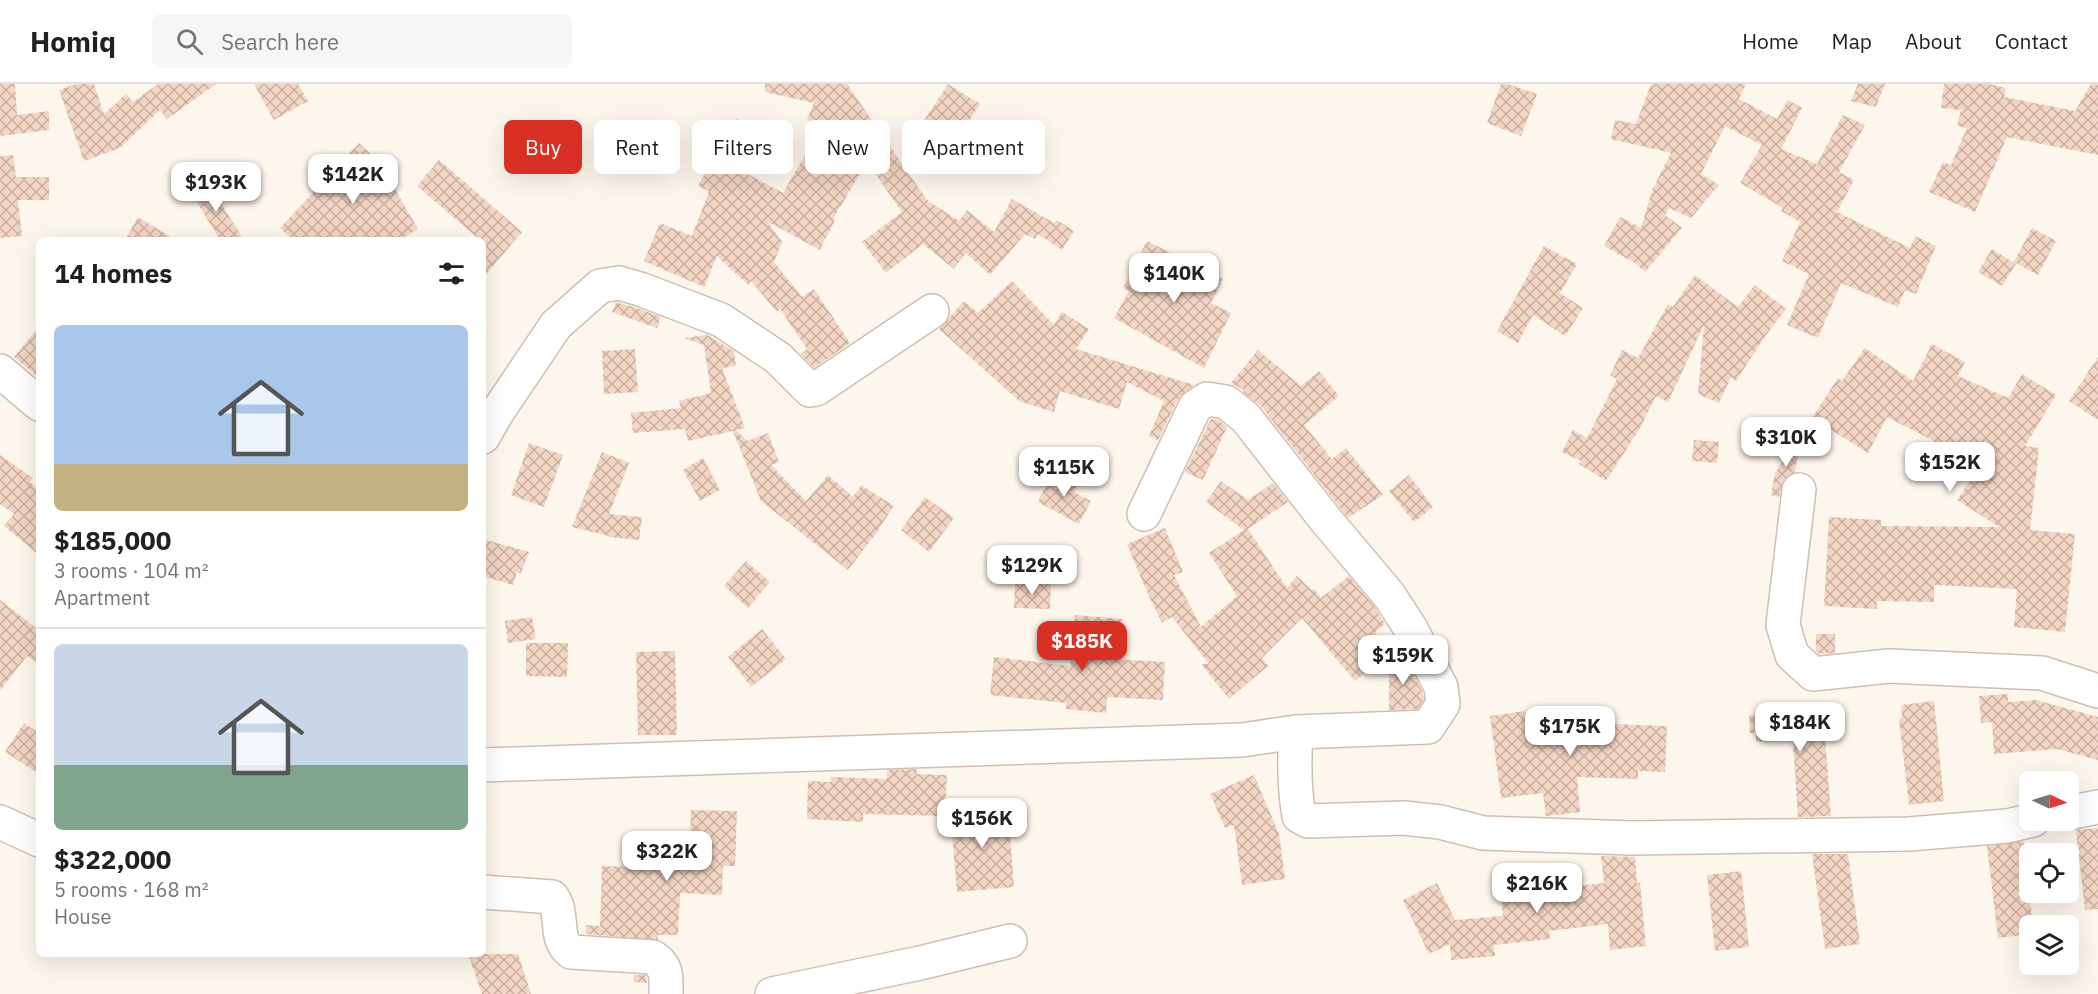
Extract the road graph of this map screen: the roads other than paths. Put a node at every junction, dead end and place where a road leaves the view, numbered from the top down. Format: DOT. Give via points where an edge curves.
graph roads {
  1 [pos="932,310"];
  2 [pos="0,371"];
  3 [pos="36,401"];
  4 [pos="486,432"];
  5 [pos="1799,490"];
  6 [pos="1144,514"];
  7 [pos="2098,692"];
  8 [pos="1296,732"];
  9 [pos="486,765"];
  10 [pos="2098,807"];
  11 [pos="2079,811"];
  12 [pos="0,822"];
  13 [pos="2019,823"];
  14 [pos="36,839"];
  15 [pos="486,892"];
  16 [pos="1010,941"];
  17 [pos="666,994"];
  18 [pos="772,994"];
  1 -- 4 [label="street" via="810,390 778,358 722,320 640,288 619,283 600,286 556,325"];
  2 -- 3 [label="street"];
  5 -- 7 [label="street" via="1783,625 1792,655 1814,674 1889,666 2042,673"];
  6 -- 8 [label="street" via="1195,407 1208,399 1226,402 1246,418 1389,595 1441,687 1443,704 1432,723 1428,727"];
  8 -- 9 [label="street" via="1242,740"];
  8 -- 13 [label="street" via="1297,806 1299,816 1308,821 1404,818 1483,833 1632,838 1909,834"];
  10 -- 11 [label="street"];
  12 -- 14 [label="street"];
  15 -- 17 [label="street" via="552,897 558,905 564,947 571,952 653,957 662,963"];
  16 -- 18 [label="street"];
}
